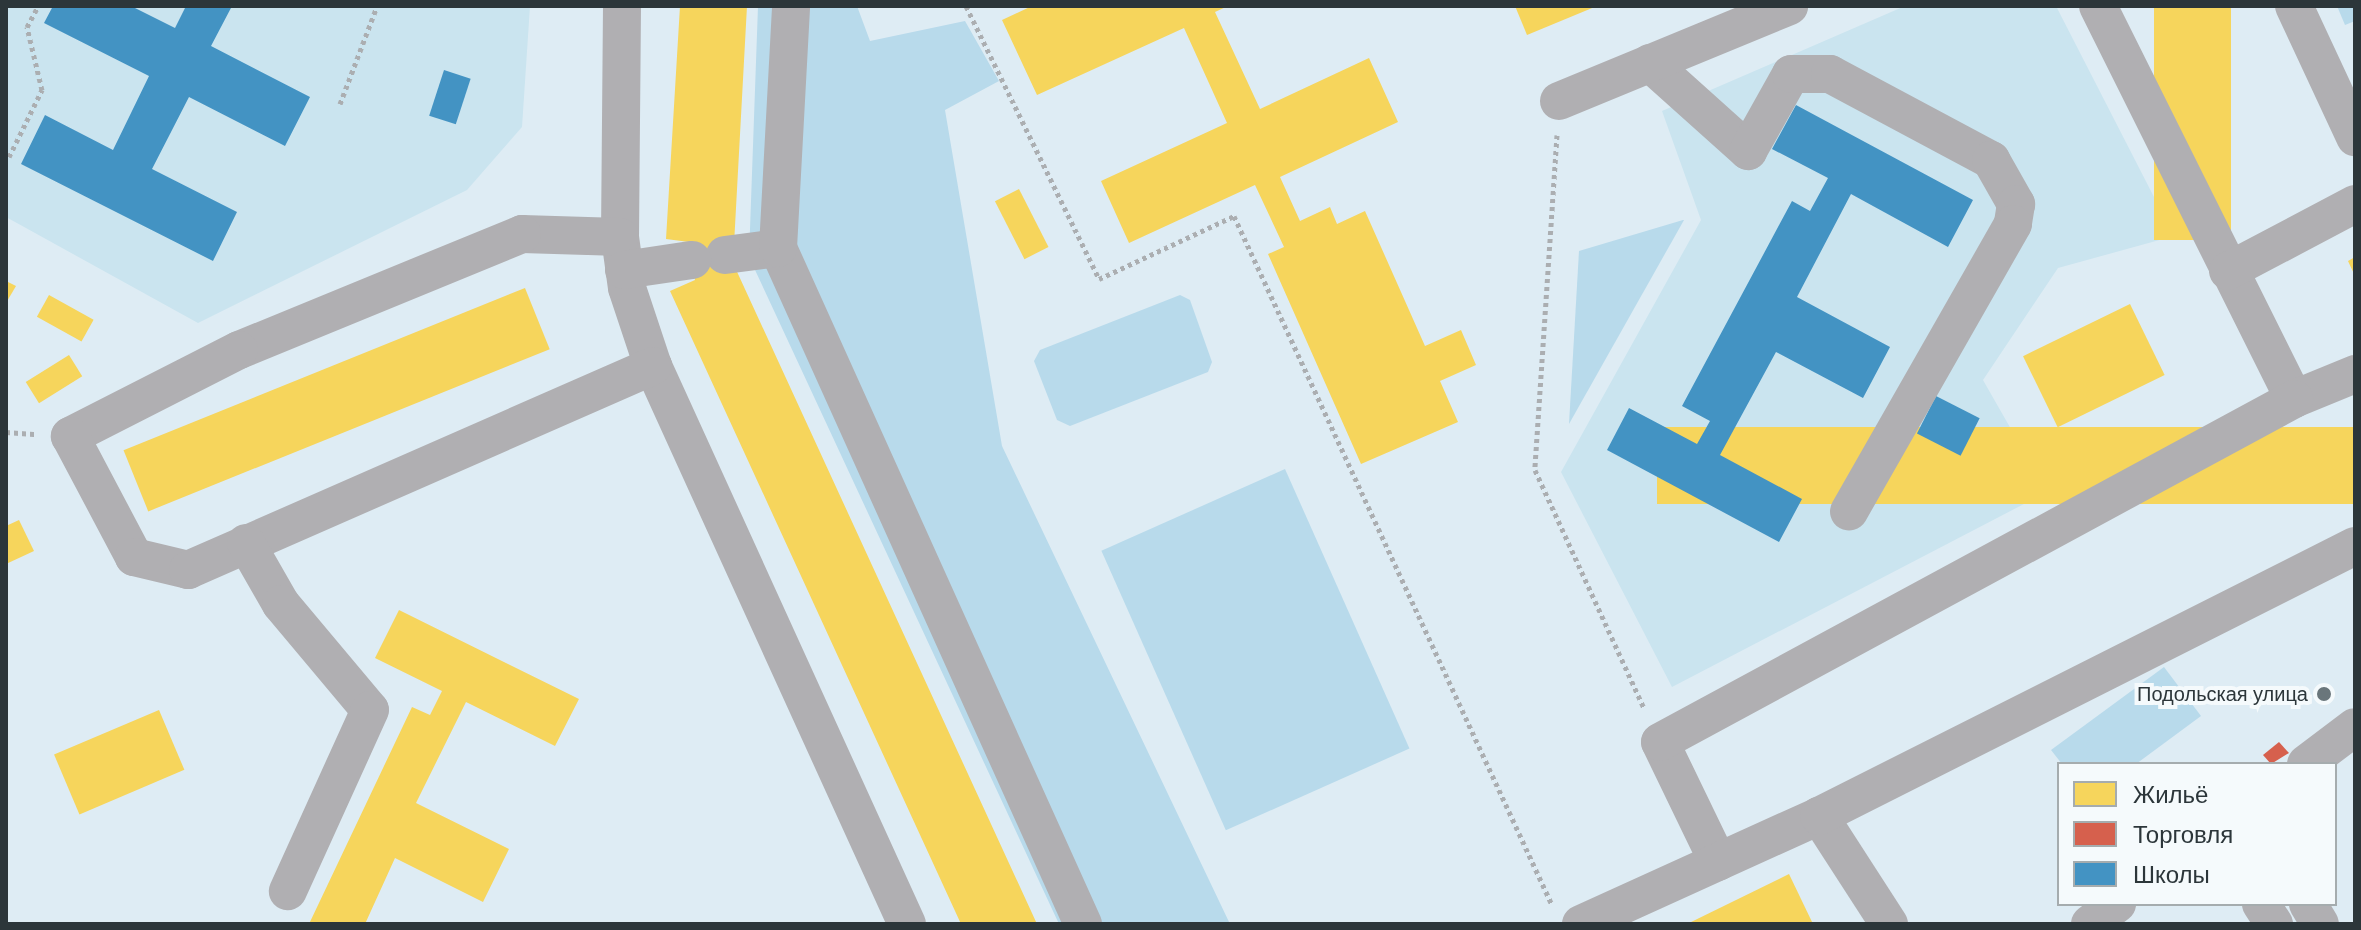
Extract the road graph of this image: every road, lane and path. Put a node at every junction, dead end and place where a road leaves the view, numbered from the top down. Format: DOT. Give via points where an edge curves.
graph roads {
  1 [pos="38,6"];
  2 [pos="377,6"];
  3 [pos="622,6"];
  4 [pos="791,6"];
  5 [pos="966,6"];
  6 [pos="1789,6"];
  7 [pos="2098,6"];
  8 [pos="2294,6"];
  9 [pos="1650,63"];
  10 [pos="1559,101"];
  11 [pos="340,104"];
  12 [pos="2355,137"];
  13 [pos="9,157"];
  14 [pos="2355,204"];
  15 [pos="778,248"];
  16 [pos="622,254"];
  17 [pos="2228,271"];
  18 [pos="653,366"];
  19 [pos="2355,374"];
  20 [pos="2294,399"];
  21 [pos="1849,512"];
  22 [pos="246,543"];
  23 [pos="2355,546"];
  24 [pos="2355,727"];
  25 [pos="1660,742"];
  26 [pos="2309,762"];
  27 [pos="1819,816"];
  28 [pos="1718,862"];
  29 [pos="288,891"];
  30 [pos="2114,906"];
  31 [pos="2262,906"];
  32 [pos="2309,906"];
  33 [pos="1568,917"];
  34 [pos="907,924"];
  35 [pos="1083,924"];
  36 [pos="1889,924"];
  37 [pos="2090,924"];
  38 [pos="2274,924"];
  39 [pos="2320,924"];
  1 -- 13 [label="path" via="27,27 42,90"];
  2 -- 11 [label="path"];
  3 -- 16 [label="street"];
  4 -- 15 [label="street"];
  5 -- 33 [label="path" via="1099,279 1234,216"];
  6 -- 9 [label="street"];
  7 -- 17 [label="street"];
  8 -- 12 [label="street"];
  9 -- 10 [label="street"];
  9 -- 21 [label="street" via="1748,151 1791,74 1830,74 1991,160 2016,204 2013,224"];
  10 -- 25 [label="path" via="1535,470"];
  14 -- 17 [label="street"];
  15 -- 16 [label="street" via="708,258"];
  15 -- 35 [label="street"];
  16 -- 18 [label="street"];
  16 -- 22 [label="street" via="522,234 239,350 70,436 134,557 188,570"];
  17 -- 20 [label="street"];
  18 -- 22 [label="street"];
  18 -- 34 [label="street"];
  19 -- 20 [label="street"];
  20 -- 25 [label="street"];
  22 -- 29 [label="street" via="281,604 370,710"];
  23 -- 27 [label="street"];
  24 -- 26 [label="street"];
  25 -- 28 [label="street"];
  27 -- 28 [label="street"];
  27 -- 36 [label="street"];
  28 -- 33 [label="street"];
  30 -- 37 [label="street"];
  31 -- 38 [label="street"];
  32 -- 39 [label="street"];
}
